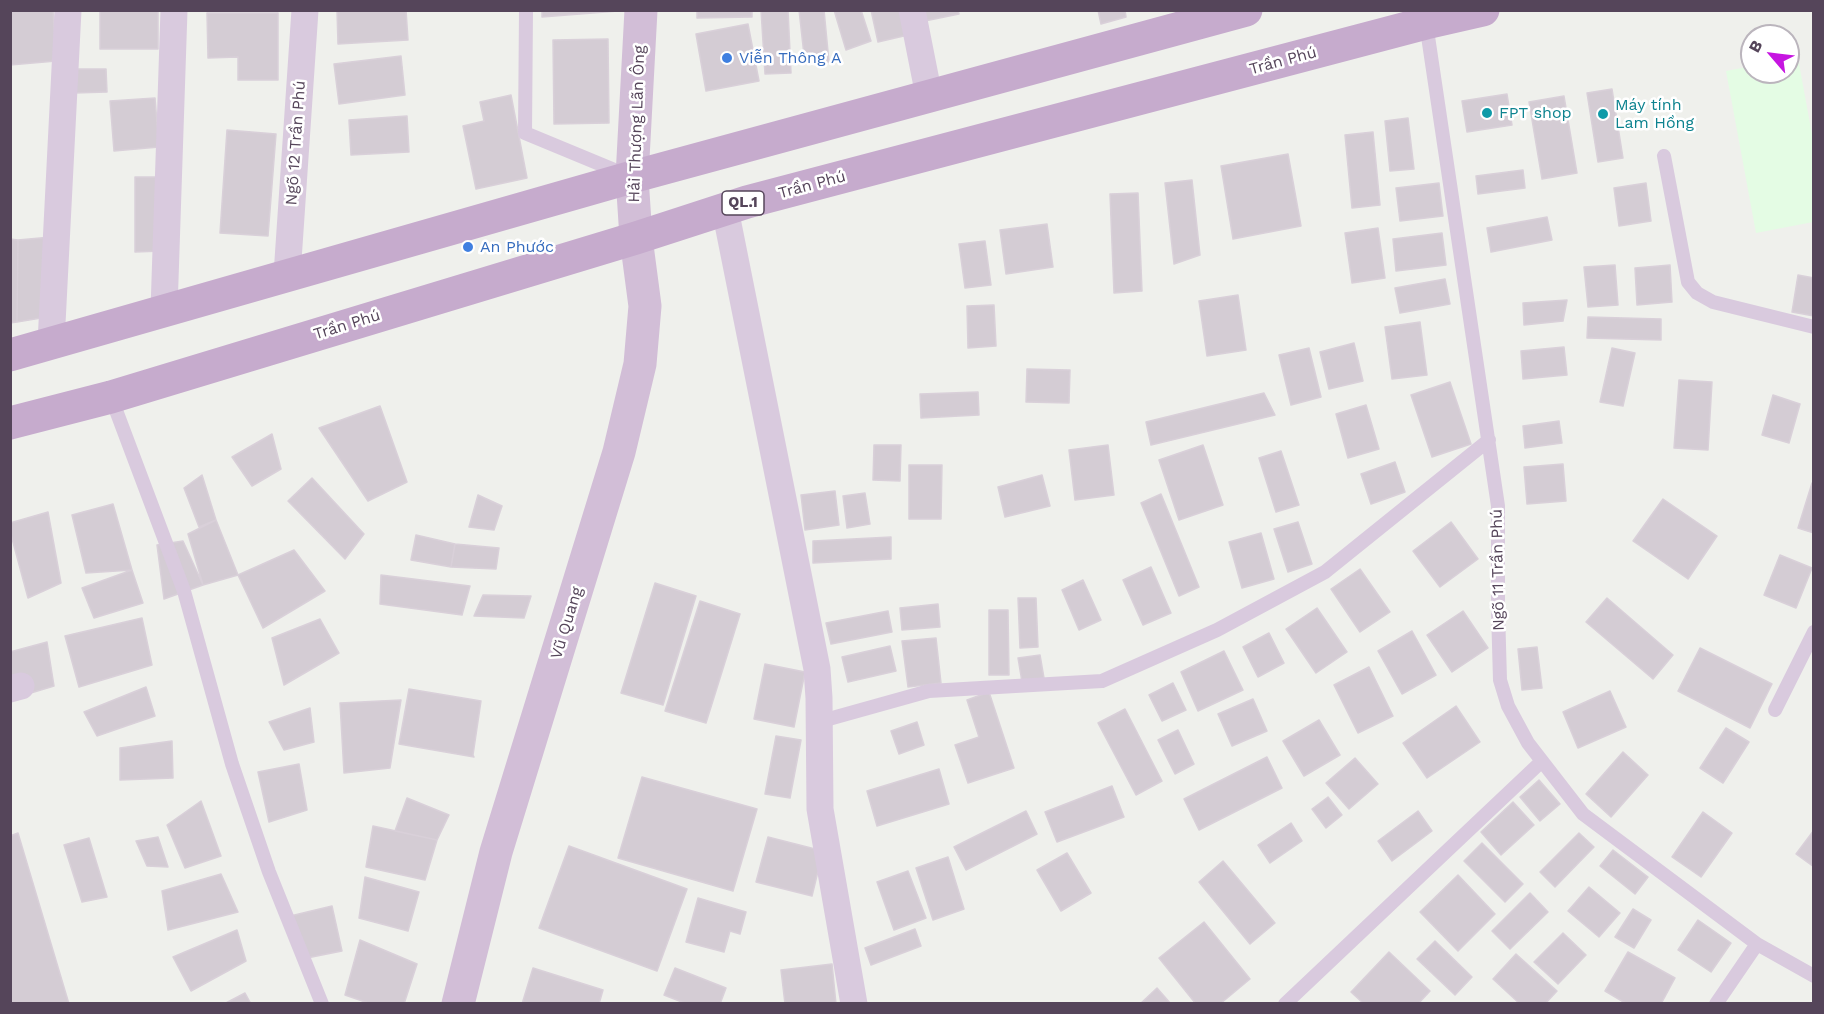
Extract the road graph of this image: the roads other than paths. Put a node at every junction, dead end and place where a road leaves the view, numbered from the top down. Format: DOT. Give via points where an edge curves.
graph roads {
  1 [pos="68,10"];
  2 [pos="174,10"];
  3 [pos="305,10"];
  4 [pos="526,10"];
  5 [pos="641,10"];
  6 [pos="912,10"];
  7 [pos="1246,10"];
  8 [pos="1483,10"];
  9 [pos="1427,17"];
  10 [pos="929,96"];
  11 [pos="1664,156"];
  12 [pos="632,177"];
  13 [pos="725,209"];
  14 [pos="636,238"];
  15 [pos="287,275"];
  16 [pos="165,310"];
  17 [pos="1814,327"];
  18 [pos="51,343"];
  19 [pos="10,355"];
  20 [pos="111,397"];
  21 [pos="10,423"];
  22 [pos="1489,440"];
  23 [pos="1814,632"];
  24 [pos="1775,710"];
  25 [pos="818,722"];
  26 [pos="1542,762"];
  27 [pos="1757,944"];
  28 [pos="1814,976"];
  29 [pos="322,1004"];
  30 [pos="458,1004"];
  31 [pos="854,1004"];
  32 [pos="1285,1004"];
  33 [pos="1716,1004"];
  1 -- 18 [label="street"];
  2 -- 16 [label="street"];
  3 -- 15 [label="street, Ngõ 12 Trần Phú"];
  4 -- 12 [label="lane" via="525,133"];
  5 -- 12 [label="main road, Hải Thượng Lãn Ông"];
  6 -- 10 [label="street"];
  7 -- 10 [label="main road"];
  8 -- 9 [label="main road, Trần Phú / QL.1"];
  9 -- 13 [label="main road, Trần Phú / QL.1"];
  9 -- 22 [label="lane, Ngõ 11 Trần Phú"];
  10 -- 12 [label="main road"];
  11 -- 17 [label="lane" via="1688,282 1697,293 1713,302"];
  12 -- 14 [label="main road, Hải Thượng Lãn Ông"];
  12 -- 15 [label="main road"];
  13 -- 14 [label="main road, Trần Phú / QL.1"];
  13 -- 25 [label="street" via="817,669"];
  14 -- 20 [label="main road, Trần Phú / QL.1"];
  14 -- 30 [label="main road, Vũ Quang" via="645,306 640,364 620,452 496,852"];
  15 -- 16 [label="main road"];
  16 -- 18 [label="main road"];
  18 -- 19 [label="main road"];
  20 -- 21 [label="main road, Trần Phú / QL.1"];
  20 -- 29 [label="lane" via="184,591 232,764 269,872"];
  22 -- 25 [label="lane" via="1325,572 1217,630 1102,681 929,691"];
  22 -- 26 [label="lane, Ngõ 11 Trần Phú" via="1498,506 1500,680 1508,706"];
  23 -- 24 [label="lane"];
  25 -- 31 [label="street" via="820,809"];
  26 -- 27 [label="lane, Ngõ 11 Trần Phú" via="1583,814"];
  26 -- 32 [label="lane"];
  27 -- 28 [label="lane, Ngõ 11 Trần Phú"];
  27 -- 33 [label="lane"];
}
